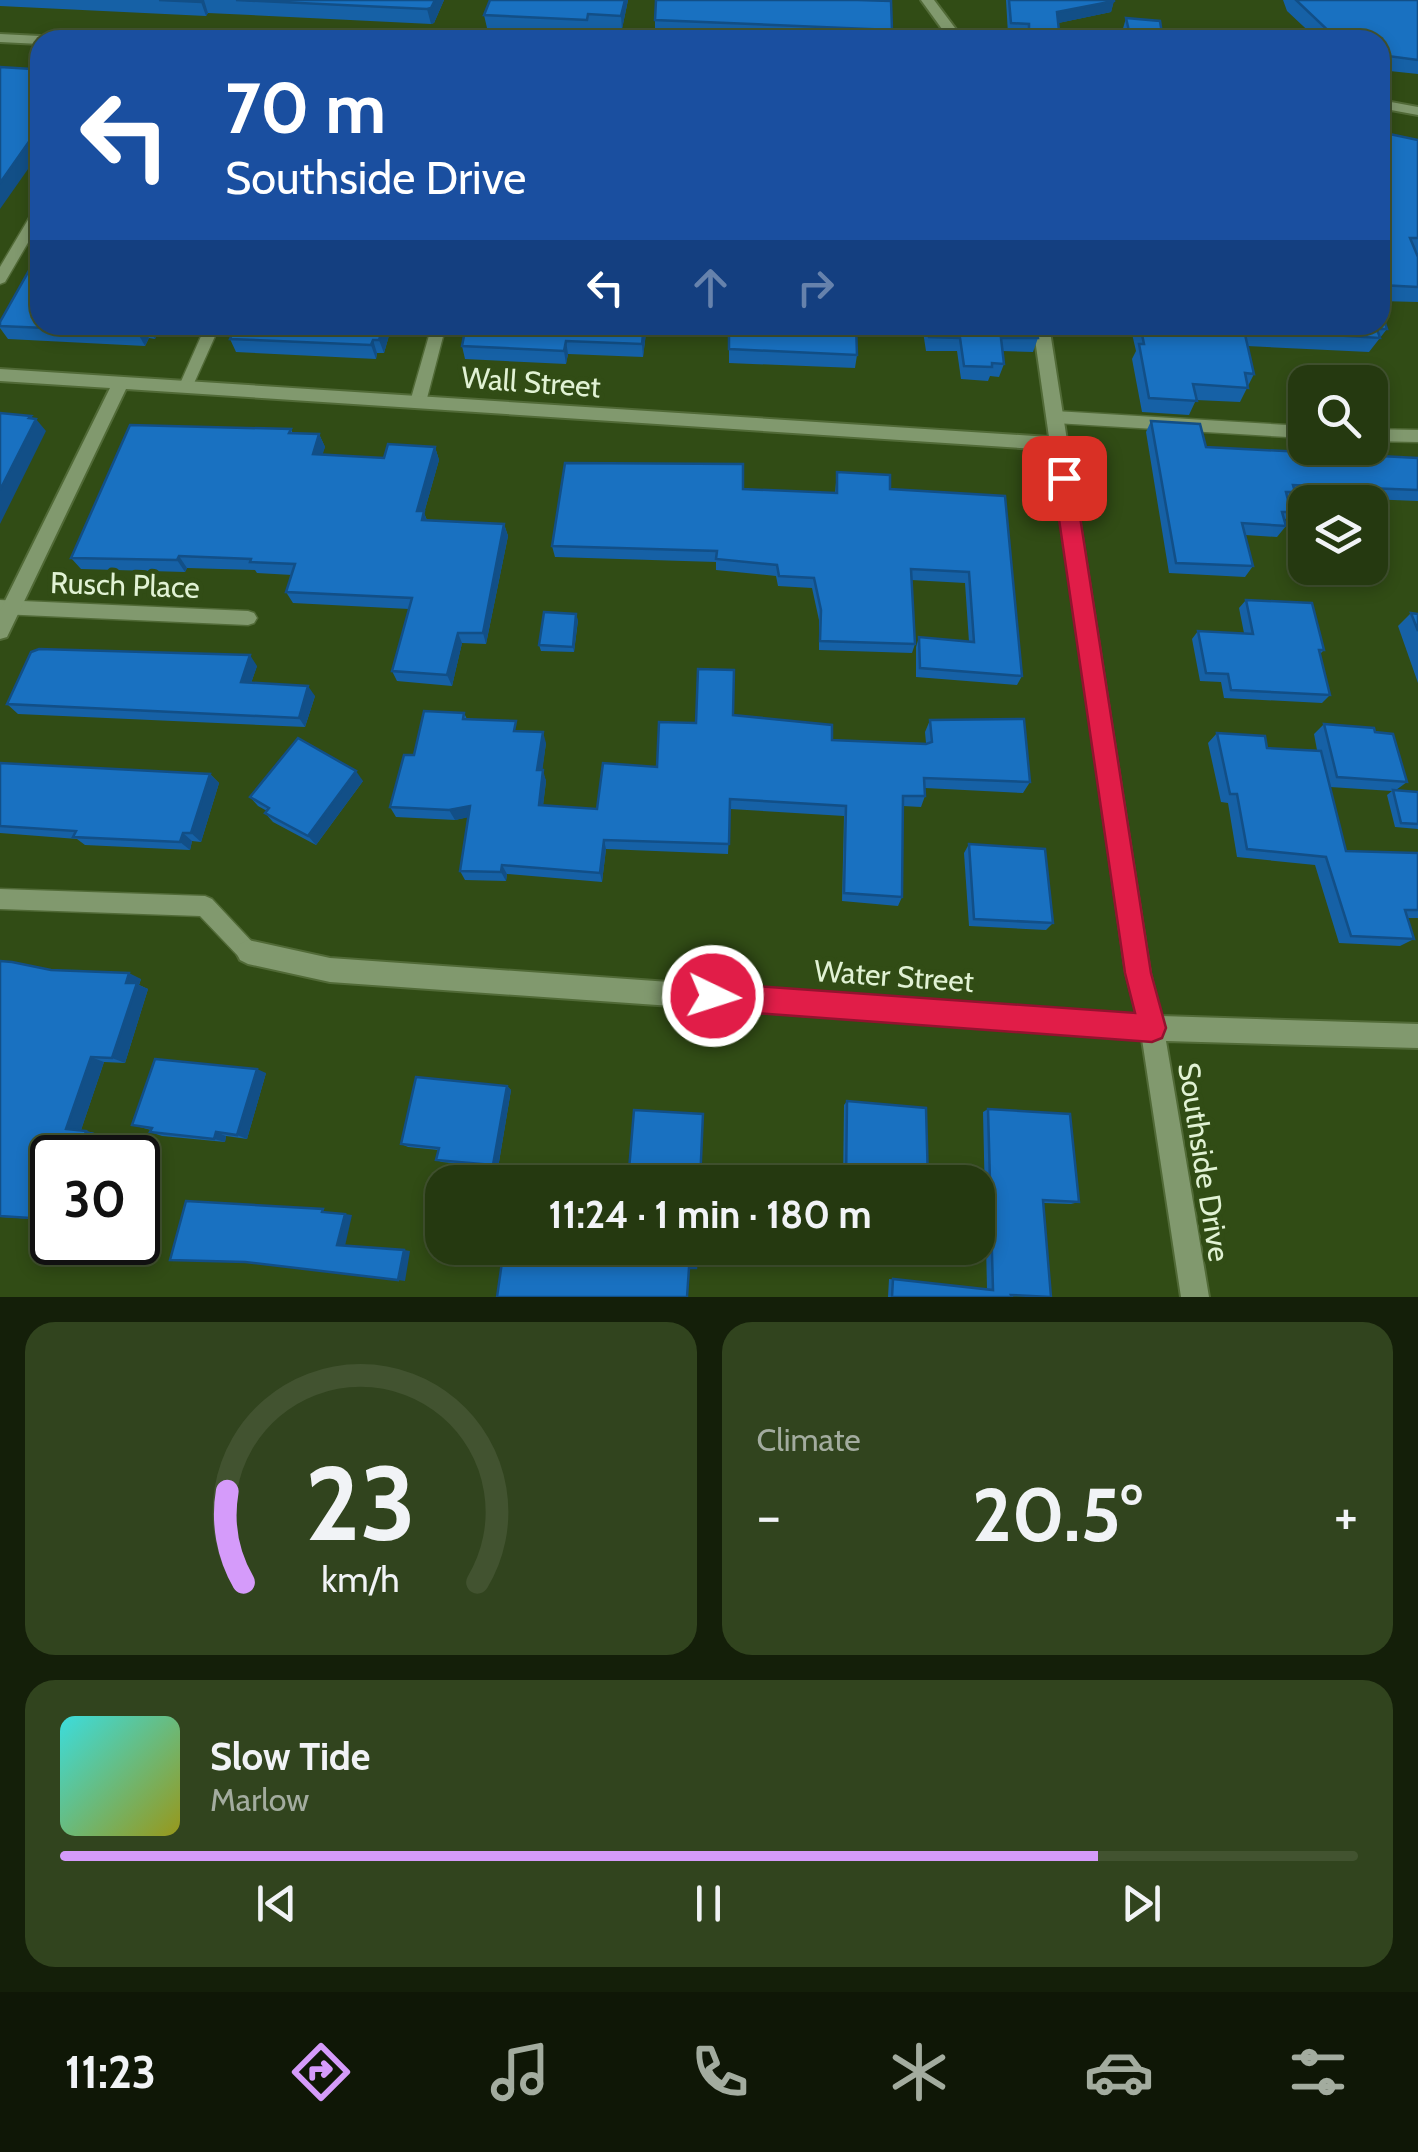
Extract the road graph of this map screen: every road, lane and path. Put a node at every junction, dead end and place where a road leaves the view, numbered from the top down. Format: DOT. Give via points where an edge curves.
graph roads {
  1 [pos="927,0"];
  2 [pos="950,30"];
  3 [pos="0,38"];
  4 [pos="30,40"];
  5 [pos="1390,106"];
  6 [pos="1418,111"];
  7 [pos="30,228"];
  8 [pos="0,280"];
  9 [pos="209,335"];
  10 [pos="436,335"];
  11 [pos="1042,335"];
  12 [pos="0,376"];
  13 [pos="121,382"];
  14 [pos="186,386"];
  15 [pos="418,402"];
  16 [pos="1054,417"];
  17 [pos="1288,431"];
  18 [pos="1388,435"];
  19 [pos="1418,436"];
  20 [pos="1059,444"];
  21 [pos="6,607"];
  22 [pos="248,618"];
  23 [pos="0,631"];
  24 [pos="0,899"];
  25 [pos="248,952"];
  26 [pos="1152,1028"];
  27 [pos="1418,1036"];
  28 [pos="1196,1297"];
  1 -- 2 [label="street"];
  3 -- 4 [label="street"];
  5 -- 6 [label="street"];
  7 -- 8 [label="lane"];
  9 -- 14 [label="lane"];
  10 -- 15 [label="lane"];
  11 -- 16 [label="street, Southside Drive"];
  12 -- 13 [label="street, Wall Street"];
  13 -- 14 [label="street, Wall Street"];
  13 -- 21 [label="street"];
  14 -- 15 [label="street, Wall Street"];
  15 -- 20 [label="street, Wall Street"];
  16 -- 17 [label="lane"];
  16 -- 20 [label="street, Southside Drive"];
  18 -- 19 [label="lane"];
  20 -- 26 [label="street, Southside Drive" via="1138,973"];
  21 -- 22 [label="lane, Rusch Place"];
  21 -- 23 [label="street"];
  24 -- 25 [label="lane" via="205,906"];
  25 -- 26 [label="street, Water Street" via="330,970"];
  26 -- 27 [label="street, Water Street"];
  26 -- 28 [label="street, Southside Drive"];
}
